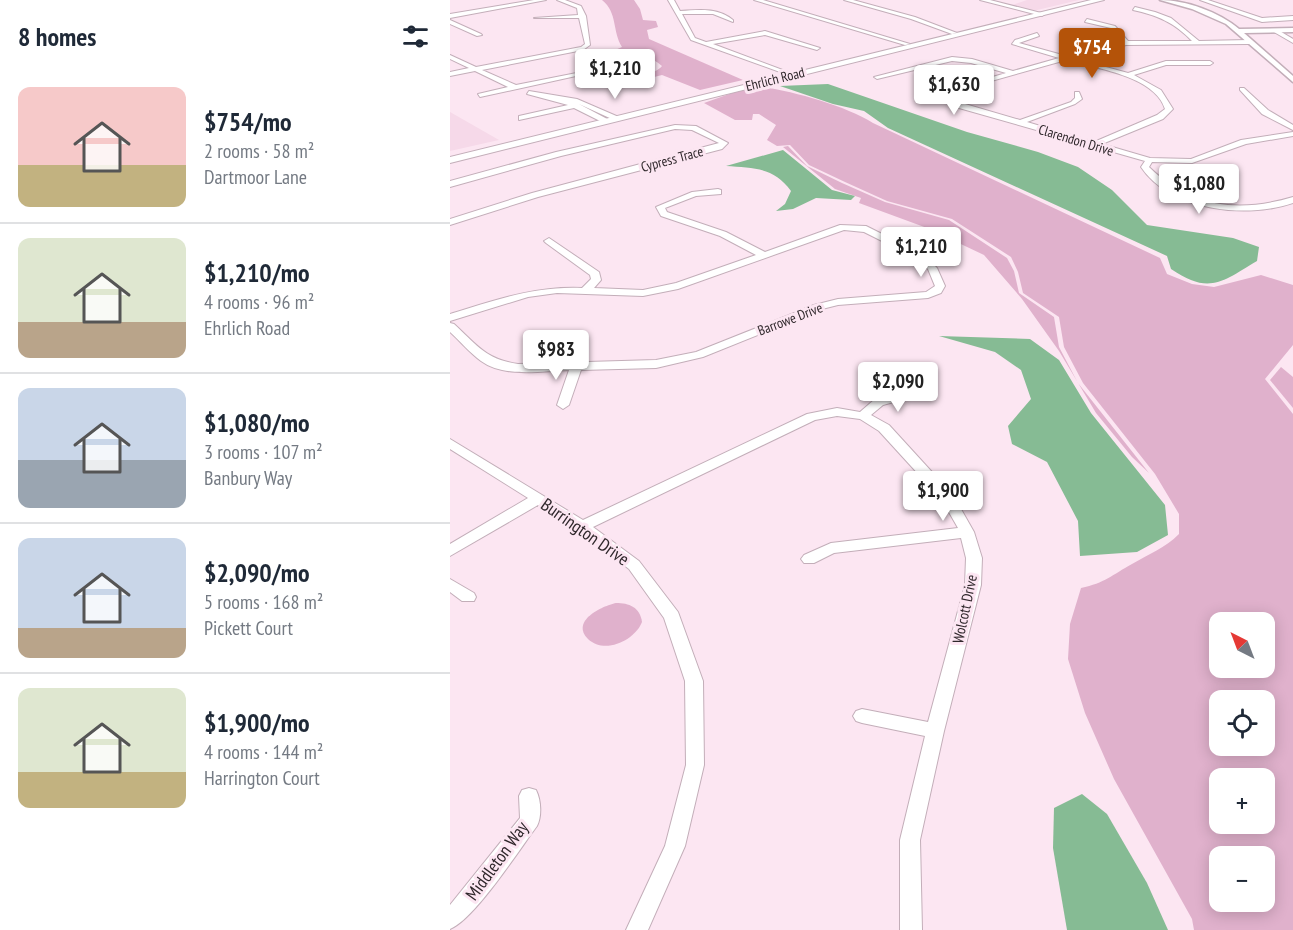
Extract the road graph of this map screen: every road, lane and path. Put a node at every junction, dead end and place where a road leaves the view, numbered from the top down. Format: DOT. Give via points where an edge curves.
graph roads {
  1 [pos="543,0"];
  2 [pos="560,0"];
  3 [pos="671,0"];
  4 [pos="757,0"];
  5 [pos="847,0"];
  6 [pos="983,0"];
  7 [pos="1088,0"];
  8 [pos="1100,0"];
  9 [pos="1163,0"];
  10 [pos="1203,0"];
  11 [pos="1135,9"];
  12 [pos="678,13"];
  13 [pos="1039,14"];
  14 [pos="450,16"];
  15 [pos="583,16"];
  16 [pos="537,18"];
  17 [pos="1293,18"];
  18 [pos="730,21"];
  19 [pos="1087,21"];
  20 [pos="450,22"];
  21 [pos="975,28"];
  22 [pos="1293,30"];
  23 [pos="1238,31"];
  24 [pos="1276,31"];
  25 [pos="954,33"];
  26 [pos="479,35"];
  27 [pos="1037,35"];
  28 [pos="940,40"];
  29 [pos="1293,41"];
  30 [pos="1197,42"];
  31 [pos="1249,42"];
  32 [pos="1126,43"];
  33 [pos="706,44"];
  34 [pos="907,44"];
  35 [pos="817,48"];
  36 [pos="450,57"];
  37 [pos="1064,58"];
  38 [pos="1210,63"];
  39 [pos="615,66"];
  40 [pos="477,69"];
  41 [pos="1013,73"];
  42 [pos="450,74"];
  43 [pos="790,74"];
  44 [pos="576,75"];
  45 [pos="1128,75"];
  46 [pos="877,77"];
  47 [pos="1293,80"];
  48 [pos="598,83"];
  49 [pos="514,88"];
  50 [pos="1242,89"];
  51 [pos="529,93"];
  52 [pos="1077,93"];
  53 [pos="480,95"];
  54 [pos="584,103"];
  55 [pos="575,105"];
  56 [pos="522,118"];
  57 [pos="609,118"];
  58 [pos="1019,123"];
  59 [pos="1293,129"];
  60 [pos="1293,134"];
  61 [pos="1093,145"];
  62 [pos="450,155"];
  63 [pos="450,160"];
  64 [pos="1150,160"];
  65 [pos="450,184"];
  66 [pos="718,192"];
  67 [pos="1293,200"];
  68 [pos="450,222"];
  69 [pos="549,241"];
  70 [pos="764,255"];
  71 [pos="585,291"];
  72 [pos="450,318"];
  73 [pos="450,326"];
  74 [pos="576,366"];
  75 [pos="922,390"];
  76 [pos="563,405"];
  77 [pos="863,416"];
  78 [pos="450,443"];
  79 [pos="537,499"];
  80 [pos="582,526"];
  81 [pos="968,531"];
  82 [pos="450,552"];
  83 [pos="809,559"];
  84 [pos="450,584"];
  85 [pos="468,597"];
  86 [pos="862,716"];
  87 [pos="935,731"];
  88 [pos="529,796"];
  89 [pos="450,919"];
  90 [pos="637,930"];
  91 [pos="911,930"];
  1 -- 14 [label="street"];
  2 -- 15 [label="street" via="579,7"];
  3 -- 12 [label="street"];
  4 -- 34 [label="street"];
  5 -- 25 [label="street"];
  6 -- 13 [label="street"];
  7 -- 13 [label="main road, Ehrlich Road"];
  8 -- 13 [label="main road, Ehrlich Road"];
  9 -- 23 [label="street" via="1206,13"];
  10 -- 17 [label="street" via="1262,20"];
  11 -- 30 [label="street" via="1175,22"];
  12 -- 18 [label="street" via="711,12"];
  12 -- 33 [label="street" via="693,39"];
  13 -- 21 [label="main road, Ehrlich Road"];
  13 -- 28 [label="main road, Ehrlich Road"];
  15 -- 16 [label="street"];
  15 -- 40 [label="street" via="588,44 583,48"];
  19 -- 32 [label="street" via="1113,27"];
  20 -- 26 [label="street"];
  21 -- 25 [label="main road, Ehrlich Road"];
  21 -- 28 [label="main road"];
  22 -- 24 [label="street"];
  23 -- 24 [label="street"];
  23 -- 31 [label="street"];
  24 -- 29 [label="street"];
  25 -- 34 [label="main road, Ehrlich Road"];
  27 -- 37 [label="street" via="1015,44"];
  28 -- 43 [label="main road, Ehrlich Road"];
  30 -- 31 [label="street, Clarendon Drive"];
  30 -- 32 [label="street, Clarendon Drive"];
  31 -- 47 [label="street"];
  32 -- 37 [label="street, Clarendon Drive"];
  33 -- 35 [label="street" via="765,33"];
  33 -- 43 [label="street"];
  34 -- 43 [label="main road, Ehrlich Road"];
  36 -- 40 [label="street"];
  37 -- 41 [label="street, Clarendon Drive"];
  37 -- 45 [label="street"];
  38 -- 45 [label="street" via="1166,63"];
  39 -- 44 [label="street"];
  40 -- 42 [label="street"];
  40 -- 49 [label="street"];
  41 -- 46 [label="street" via="952,59"];
  41 -- 58 [label="street, Clarendon Drive" via="962,88 952,96 962,105"];
  43 -- 57 [label="main road, Ehrlich Road"];
  44 -- 48 [label="street"];
  44 -- 49 [label="street"];
  45 -- 61 [label="street" via="1154,88 1168,101 1169,109 1160,117"];
  49 -- 51 [label="street"];
  49 -- 53 [label="street"];
  50 -- 59 [label="street" via="1265,112"];
  51 -- 54 [label="street"];
  51 -- 55 [label="street"];
  52 -- 58 [label="street" via="1079,99 1073,103"];
  54 -- 55 [label="street"];
  54 -- 57 [label="street"];
  55 -- 56 [label="street"];
  55 -- 57 [label="street"];
  57 -- 62 [label="main road, Ehrlich Road"];
  57 -- 63 [label="main road, Ehrlich Road"];
  58 -- 61 [label="street, Clarendon Drive"];
  60 -- 64 [label="street, Clarendon Drive" via="1244,142 1192,160"];
  61 -- 64 [label="street, Clarendon Drive"];
  64 -- 67 [label="street" via="1147,171 1178,193 1207,204 1253,208"];
  65 -- 68 [label="street, Cypress Trace" via="675,127 693,128 724,143"];
  66 -- 70 [label="street" via="695,194 660,207 664,214 723,234"];
  69 -- 71 [label="street" via="596,274 596,280"];
  70 -- 71 [label="street, Barrowe Drive" via="678,286 643,293"];
  70 -- 74 [label="street, Barrowe Drive" via="855,226 921,257 940,285 928,295 818,307 683,360"];
  71 -- 72 [label="street, Barrowe Drive" via="527,294"];
  73 -- 74 [label="street, Barrowe Drive" via="496,364 518,368"];
  74 -- 76 [label="street"];
  75 -- 77 [label="street" via="879,402"];
  77 -- 80 [label="street, Wolcott Drive" via="837,412 812,417"];
  77 -- 81 [label="street, Wolcott Drive" via="884,428 940,490"];
  78 -- 79 [label="street, Burrington Drive"];
  79 -- 80 [label="street, Burrington Drive"];
  79 -- 82 [label="street"];
  80 -- 90 [label="street, Burrington Drive" via="634,565 672,616 694,681 695,765 675,846"];
  81 -- 83 [label="street" via="831,548"];
  81 -- 87 [label="street, Wolcott Drive" via="974,558 973,585"];
  84 -- 85 [label="street"];
  86 -- 87 [label="street"];
  87 -- 91 [label="street, Wolcott Drive" via="910,840"];
  88 -- 89 [label="street, Middleton Way" via="530,820"];
}
